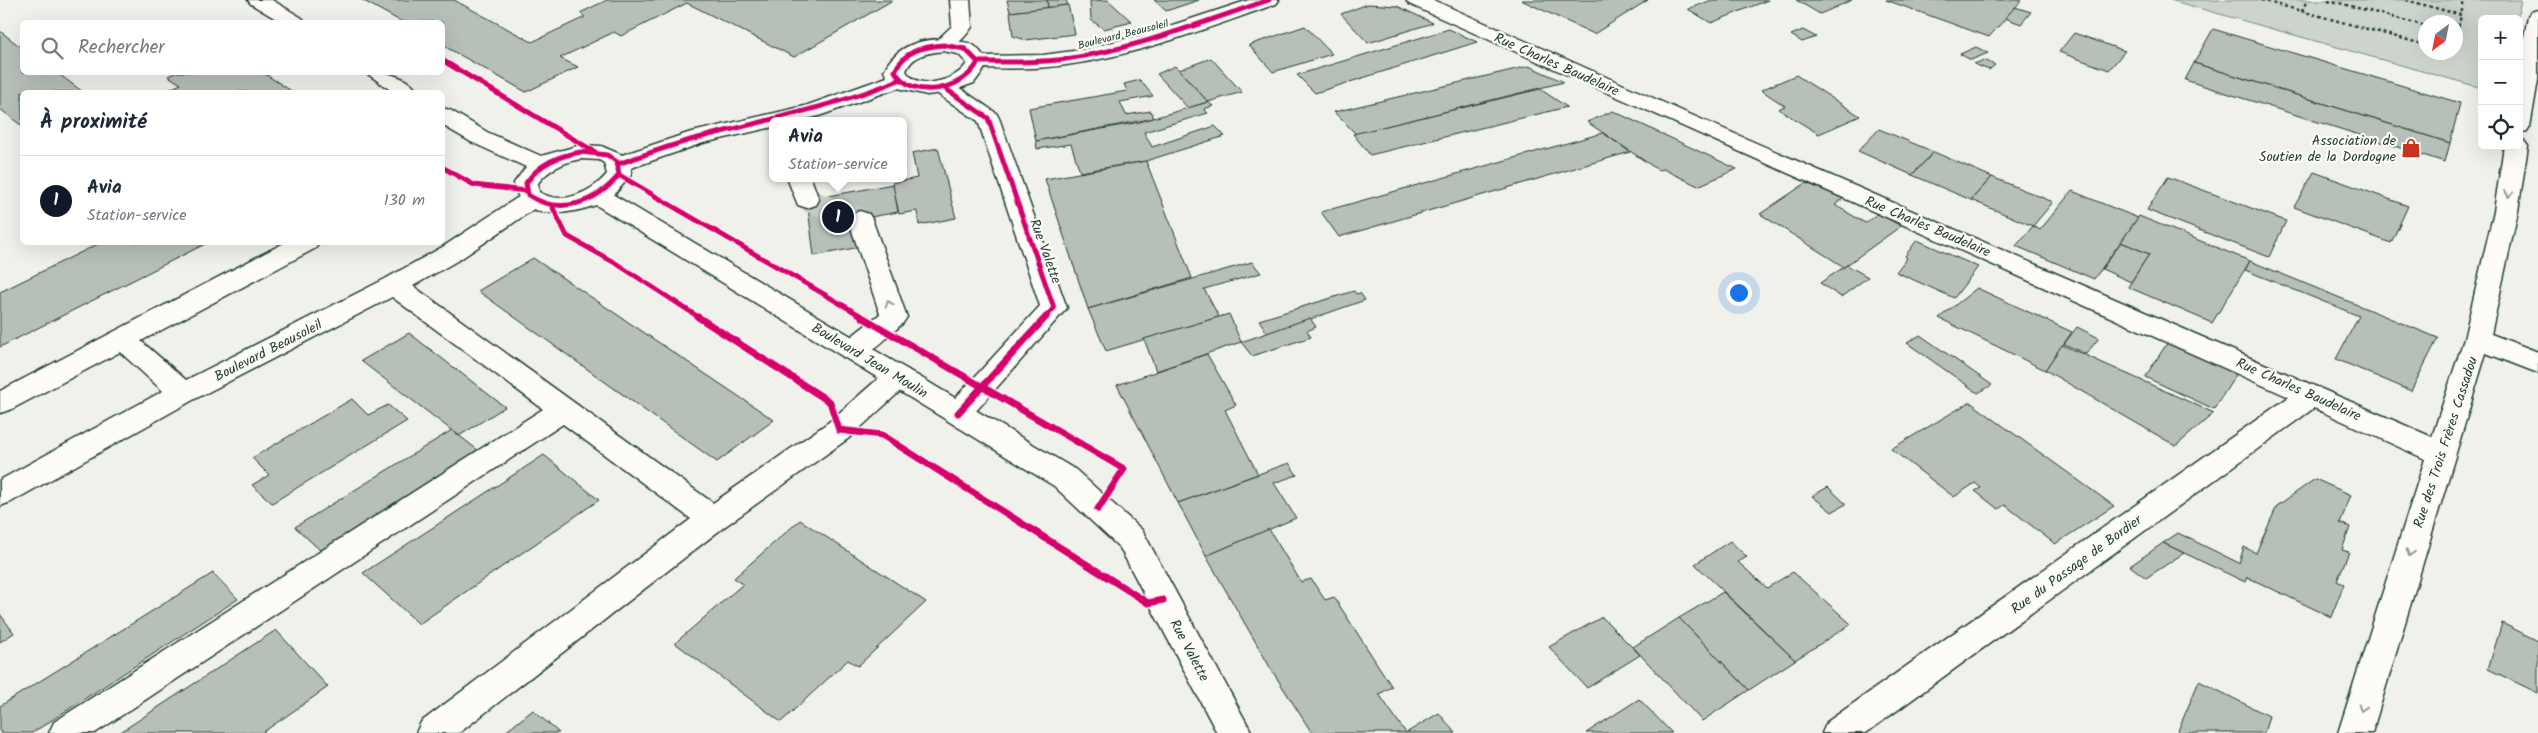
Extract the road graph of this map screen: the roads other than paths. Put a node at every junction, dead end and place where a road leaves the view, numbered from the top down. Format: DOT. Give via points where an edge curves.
graph roads {
  1 [pos="258,0"];
  2 [pos="960,0"];
  3 [pos="1269,0"];
  4 [pos="1416,0"];
  5 [pos="2538,16"];
  6 [pos="292,20"];
  7 [pos="943,45"];
  8 [pos="978,62"];
  9 [pos="380,75"];
  10 [pos="899,80"];
  11 [pos="943,87"];
  12 [pos="404,90"];
  13 [pos="445,116"];
  14 [pos="787,117"];
  15 [pos="769,122"];
  16 [pos="2523,131"];
  17 [pos="2519,150"];
  18 [pos="618,164"];
  19 [pos="541,165"];
  20 [pos="597,195"];
  21 [pos="532,199"];
  22 [pos="860,220"];
  23 [pos="301,245"];
  24 [pos="394,284"];
  25 [pos="122,339"];
  26 [pos="2477,339"];
  27 [pos="853,350"];
  28 [pos="2538,363"];
  29 [pos="898,377"];
  30 [pos="183,393"];
  31 [pos="2312,395"];
  32 [pos="0,403"];
  33 [pos="564,409"];
  34 [pos="958,413"];
  35 [pos="2440,453"];
  36 [pos="0,494"];
  37 [pos="713,519"];
  38 [pos="1132,539"];
  39 [pos="66,733"];
  40 [pos="433,733"];
  41 [pos="1236,733"];
  42 [pos="1840,733"];
  43 [pos="2355,733"];
  1 -- 6 [label="street"];
  2 -- 7 [label="street" via="962,27"];
  3 -- 8 [label="street, Boulevard Beausoleil" via="1149,40 1079,56"];
  4 -- 31 [label="street, Rue Charles Baudelaire"];
  5 -- 16 [label="street, Rue des Trois Frères Cassadou"];
  7 -- 8 [label="street" via="965,49"];
  7 -- 10 [label="street" via="930,46 904,56 895,71"];
  8 -- 11 [label="street" via="966,78"];
  9 -- 12 [label="street"];
  10 -- 11 [label="street" via="922,88"];
  10 -- 14 [label="street" via="865,94"];
  11 -- 34 [label="street, Rue Valette" via="988,118 1054,308"];
  13 -- 19 [label="street" via="479,137"];
  15 -- 18 [label="street" via="696,138"];
  17 -- 26 [label="street, Rue des Trois Frères Cassadou, one-way"];
  18 -- 19 [label="street" via="605,154 581,152"];
  18 -- 20 [label="street" via="614,182"];
  19 -- 21 [label="street" via="526,183 526,191"];
  20 -- 21 [label="street" via="567,205 552,206"];
  20 -- 27 [label="street, Boulevard Jean Moulin"];
  21 -- 24 [label="street, Boulevard Beausoleil" via="453,252"];
  27 -- 22 [label="street, one-way" via="894,317"];
  23 -- 25 [label="street"];
  24 -- 30 [label="street, Boulevard Beausoleil"];
  24 -- 33 [label="street"];
  25 -- 30 [label="street"];
  25 -- 32 [label="street"];
  26 -- 28 [label="street"];
  26 -- 35 [label="street, Rue des Trois Frères Cassadou"];
  27 -- 29 [label="street, Boulevard Jean Moulin"];
  29 -- 34 [label="street, Boulevard Jean Moulin"];
  29 -- 37 [label="street" via="839,430"];
  30 -- 36 [label="street, Boulevard Beausoleil"];
  31 -- 35 [label="street, Rue Charles Baudelaire"];
  31 -- 42 [label="street, Rue du Passage de Bordier"];
  33 -- 37 [label="street"];
  33 -- 39 [label="street"];
  34 -- 38 [label="street, Boulevard Jean Moulin" via="1065,478"];
  35 -- 43 [label="street, Rue des Trois Frères Cassadou, one-way"];
  37 -- 40 [label="street"];
  38 -- 41 [label="street, Rue Valette"];
}
